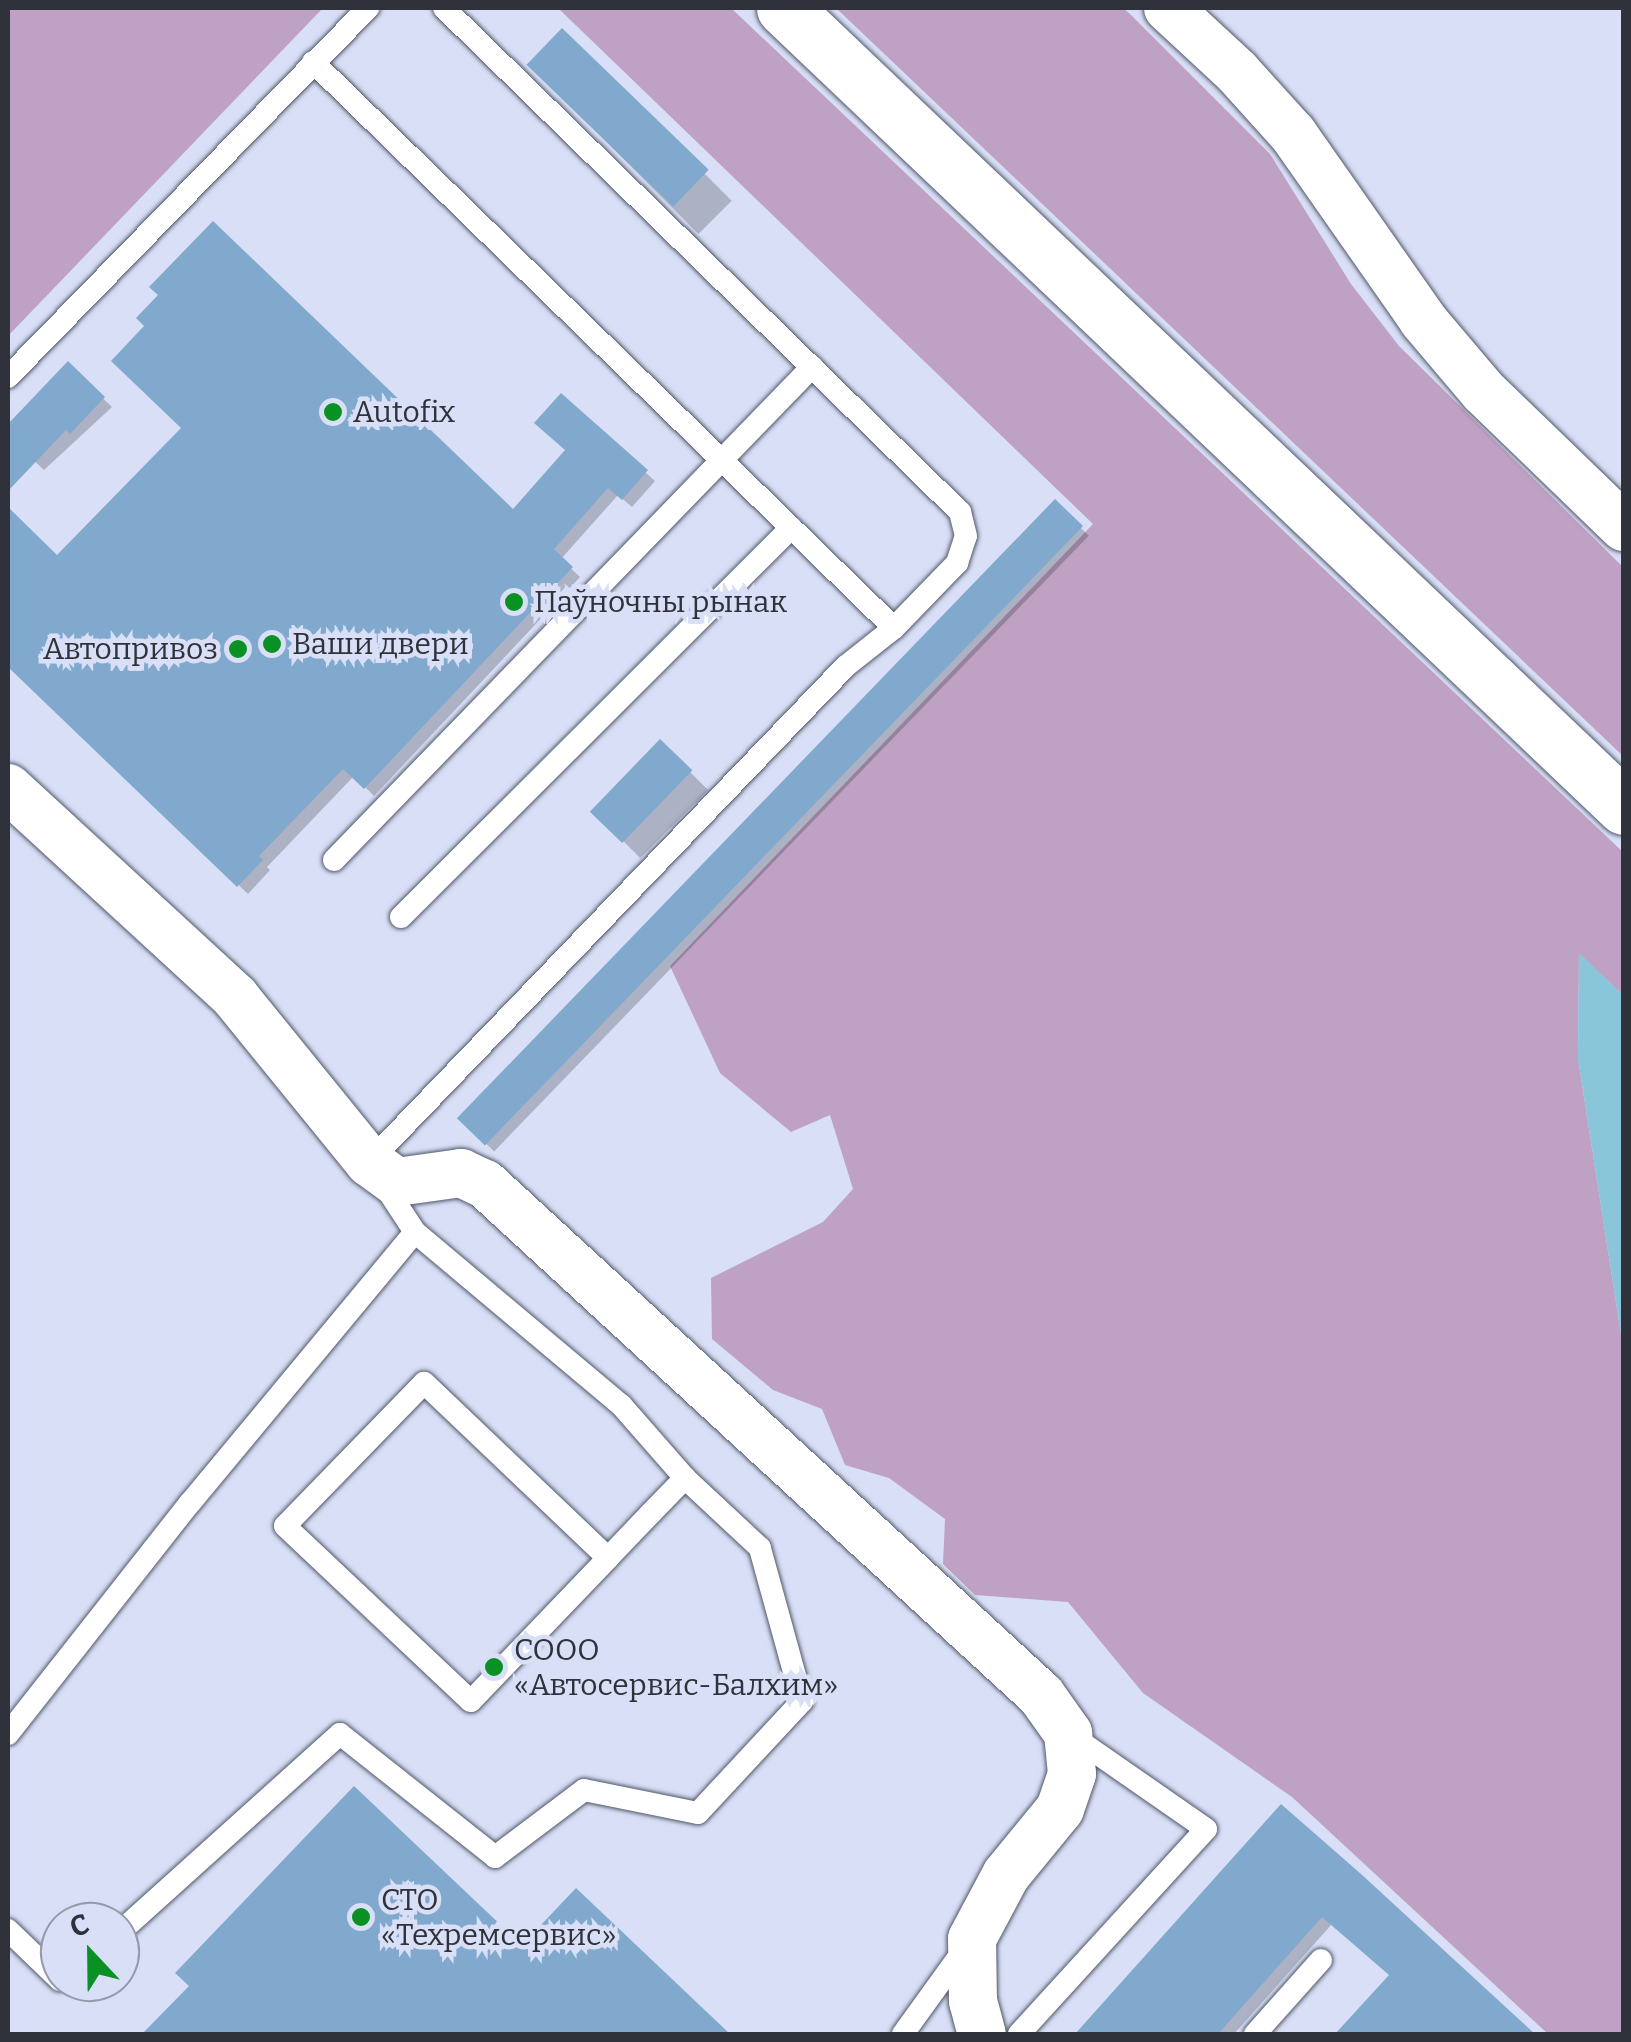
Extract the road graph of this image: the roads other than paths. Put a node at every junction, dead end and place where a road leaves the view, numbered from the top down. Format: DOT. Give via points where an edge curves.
graph roads {
  1 [pos="368,8"];
  2 [pos="444,8"];
  3 [pos="784,8"];
  4 [pos="1168,8"];
  5 [pos="314,62"];
  6 [pos="812,367"];
  7 [pos="8,377"];
  8 [pos="720,459"];
  9 [pos="1624,527"];
  10 [pos="791,528"];
  11 [pos="894,628"];
  12 [pos="8,788"];
  13 [pos="1624,807"];
  14 [pos="334,860"];
  15 [pos="401,917"];
  16 [pos="369,1162"];
  17 [pos="414,1232"];
  18 [pos="685,1478"];
  19 [pos="608,1558"];
  20 [pos="1068,1733"];
  21 [pos="8,1734"];
  22 [pos="140,1914"];
  23 [pos="8,1930"];
  24 [pos="972,1939"];
  25 [pos="40,1960"];
  26 [pos="1322,1960"];
  27 [pos="903,2034"];
  28 [pos="982,2034"];
  29 [pos="1018,2034"];
  30 [pos="1255,2034"];
  1 -- 5 [label="lane"];
  2 -- 6 [label="lane"];
  3 -- 13 [label="main road"];
  4 -- 9 [label="street" via="1293,134 1423,320 1483,391"];
  5 -- 7 [label="lane"];
  5 -- 8 [label="lane"];
  6 -- 8 [label="lane"];
  6 -- 11 [label="lane" via="960,512 966,536 957,564"];
  8 -- 10 [label="lane"];
  8 -- 14 [label="lane"];
  10 -- 11 [label="lane"];
  10 -- 15 [label="lane"];
  11 -- 16 [label="lane" via="846,666"];
  12 -- 16 [label="street" via="235,997"];
  16 -- 17 [label="lane"];
  16 -- 20 [label="street" via="397,1182 461,1173 486,1184 1040,1696"];
  17 -- 18 [label="lane" via="621,1406"];
  17 -- 21 [label="lane"];
  18 -- 19 [label="lane"];
  18 -- 22 [label="lane" via="760,1548 802,1700 698,1813 584,1790 495,1857 340,1734"];
  19 -- 19 [label="lane" via="471,1700 285,1526 424,1383"];
  20 -- 24 [label="street" via="1072,1774 1060,1810 1006,1876"];
  20 -- 29 [label="lane" via="1206,1829"];
  23 -- 25 [label="lane"];
  24 -- 27 [label="lane"];
  24 -- 28 [label="street" via="973,2000"];
  26 -- 30 [label="lane"];
}
